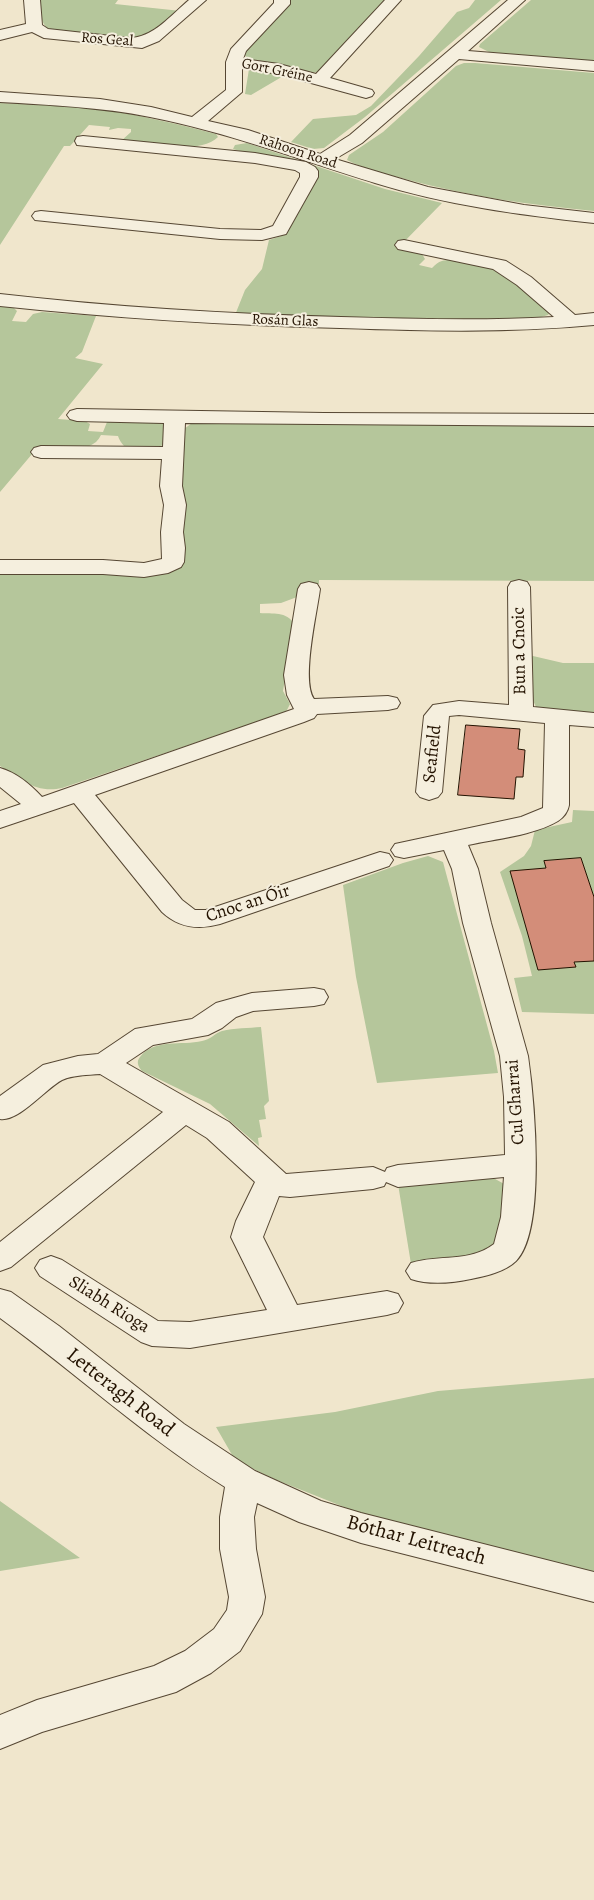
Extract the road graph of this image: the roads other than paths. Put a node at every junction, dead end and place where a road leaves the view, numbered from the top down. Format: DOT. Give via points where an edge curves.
graph roads {
  1 [pos="32,0"];
  2 [pos="198,0"];
  3 [pos="282,0"];
  4 [pos="393,0"];
  5 [pos="517,0"];
  6 [pos="34,27"];
  7 [pos="0,35"];
  8 [pos="453,54"];
  9 [pos="234,62"];
  10 [pos="594,66"];
  11 [pos="319,81"];
  12 [pos="366,93"];
  13 [pos="0,98"];
  14 [pos="196,122"];
  15 [pos="242,134"];
  16 [pos="83,142"];
  17 [pos="210,153"];
  18 [pos="322,160"];
  19 [pos="41,216"];
  20 [pos="590,223"];
  21 [pos="404,245"];
  22 [pos="0,300"];
  23 [pos="594,318"];
  24 [pos="570,321"];
  25 [pos="77,415"];
  26 [pos="175,417"];
  27 [pos="594,420"];
  28 [pos="105,434"];
  29 [pos="40,452"];
  30 [pos="174,453"];
  31 [pos="0,567"];
  32 [pos="519,587"];
  33 [pos="309,589"];
  34 [pos="388,703"];
  35 [pos="307,707"];
  36 [pos="521,715"];
  37 [pos="436,716"];
  38 [pos="557,718"];
  39 [pos="594,720"];
  40 [pos="0,776"];
  41 [pos="429,792"];
  42 [pos="80,793"];
  43 [pos="38,807"];
  44 [pos="0,820"];
  45 [pos="453,840"];
  46 [pos="404,850"];
  47 [pos="380,860"];
  48 [pos="314,997"];
  49 [pos="105,1063"];
  50 [pos="3,1109"];
  51 [pos="184,1111"];
  52 [pos="520,1165"];
  53 [pos="271,1180"];
  54 [pos="6,1246"];
  55 [pos="51,1268"];
  56 [pos="422,1271"];
  57 [pos="0,1301"];
  58 [pos="387,1303"];
  59 [pos="287,1318"];
  60 [pos="243,1481"];
  61 [pos="594,1587"];
  62 [pos="0,1732"];
  1 -- 6 [label="street"];
  2 -- 6 [label="street, Ros Geal" via="154,38 142,42 121,43 48,35"];
  3 -- 9 [label="street, Gort Gréine" via="282,4 239,49"];
  4 -- 11 [label="street, Gort Gréine"];
  5 -- 8 [label="street"];
  6 -- 7 [label="street"];
  8 -- 10 [label="street"];
  8 -- 18 [label="street" via="363,133"];
  9 -- 11 [label="street, Gort Gréine" via="279,69"];
  9 -- 14 [label="street, Gort Gréine" via="234,92"];
  11 -- 12 [label="street, Gort Gréine"];
  13 -- 14 [label="street, Rahoon Road" via="120,107"];
  14 -- 15 [label="street, Rahoon Road"];
  15 -- 17 [label="street"];
  15 -- 18 [label="street, Rahoon Road"];
  16 -- 17 [label="street"];
  17 -- 19 [label="street" via="290,164 309,171 309,177 280,230 262,235 220,234"];
  18 -- 20 [label="street, Rahoon Road" via="444,196"];
  21 -- 24 [label="street" via="499,265 524,281"];
  22 -- 24 [label="street, Rosán Glas" via="130,314 258,320 506,325"];
  23 -- 24 [label="street, Rosán Glas"];
  25 -- 28 [label="street"];
  26 -- 27 [label="street"];
  26 -- 28 [label="street"];
  26 -- 30 [label="street"];
  28 -- 29 [label="street"];
  28 -- 30 [label="street"];
  30 -- 31 [label="street" via="171,486 175,505 174,558 169,565 144,570"];
  32 -- 36 [label="street, Bun a Cnoic"];
  33 -- 35 [label="street" via="296,675 299,695"];
  34 -- 35 [label="street"];
  35 -- 42 [label="street" via="305,713 295,718"];
  36 -- 37 [label="street, Bun a Cnoic" via="455,708 442,710"];
  36 -- 38 [label="street, Bun a Cnoic"];
  37 -- 41 [label="street, Seafield"];
  38 -- 39 [label="street, Bun a Cnoic"];
  38 -- 45 [label="street" via="555,810 528,824"];
  40 -- 43 [label="street" via="20,789"];
  42 -- 43 [label="street"];
  42 -- 47 [label="street, Cnoc an Óir" via="172,906 188,918 210,918"];
  43 -- 44 [label="street"];
  45 -- 46 [label="street"];
  45 -- 52 [label="street, Cul Gharrai" via="464,869 514,1056 519,1093"];
  48 -- 49 [label="street" via="252,1002 226,1010 198,1028 144,1036"];
  49 -- 50 [label="street" via="52,1072"];
  49 -- 51 [label="street"];
  51 -- 53 [label="street" via="218,1130"];
  51 -- 54 [label="street"];
  52 -- 53 [label="street" via="290,1186"];
  52 -- 56 [label="street, Cul Gharrai" via="512,1245 507,1251 499,1258 470,1267"];
  53 -- 59 [label="street" via="247,1237"];
  55 -- 59 [label="street, Sliabh Rioga" via="152,1333 190,1335"];
  57 -- 60 [label="street, Letteragh Road" via="172,1434"];
  58 -- 59 [label="street, Sliabh Rioga"];
  60 -- 61 [label="street, Bóthar Leitreach" via="310,1512 361,1528"];
  60 -- 62 [label="street" via="237,1518 238,1549 248,1597 244,1614 227,1640 198,1662 163,1680 37,1717"];
}
